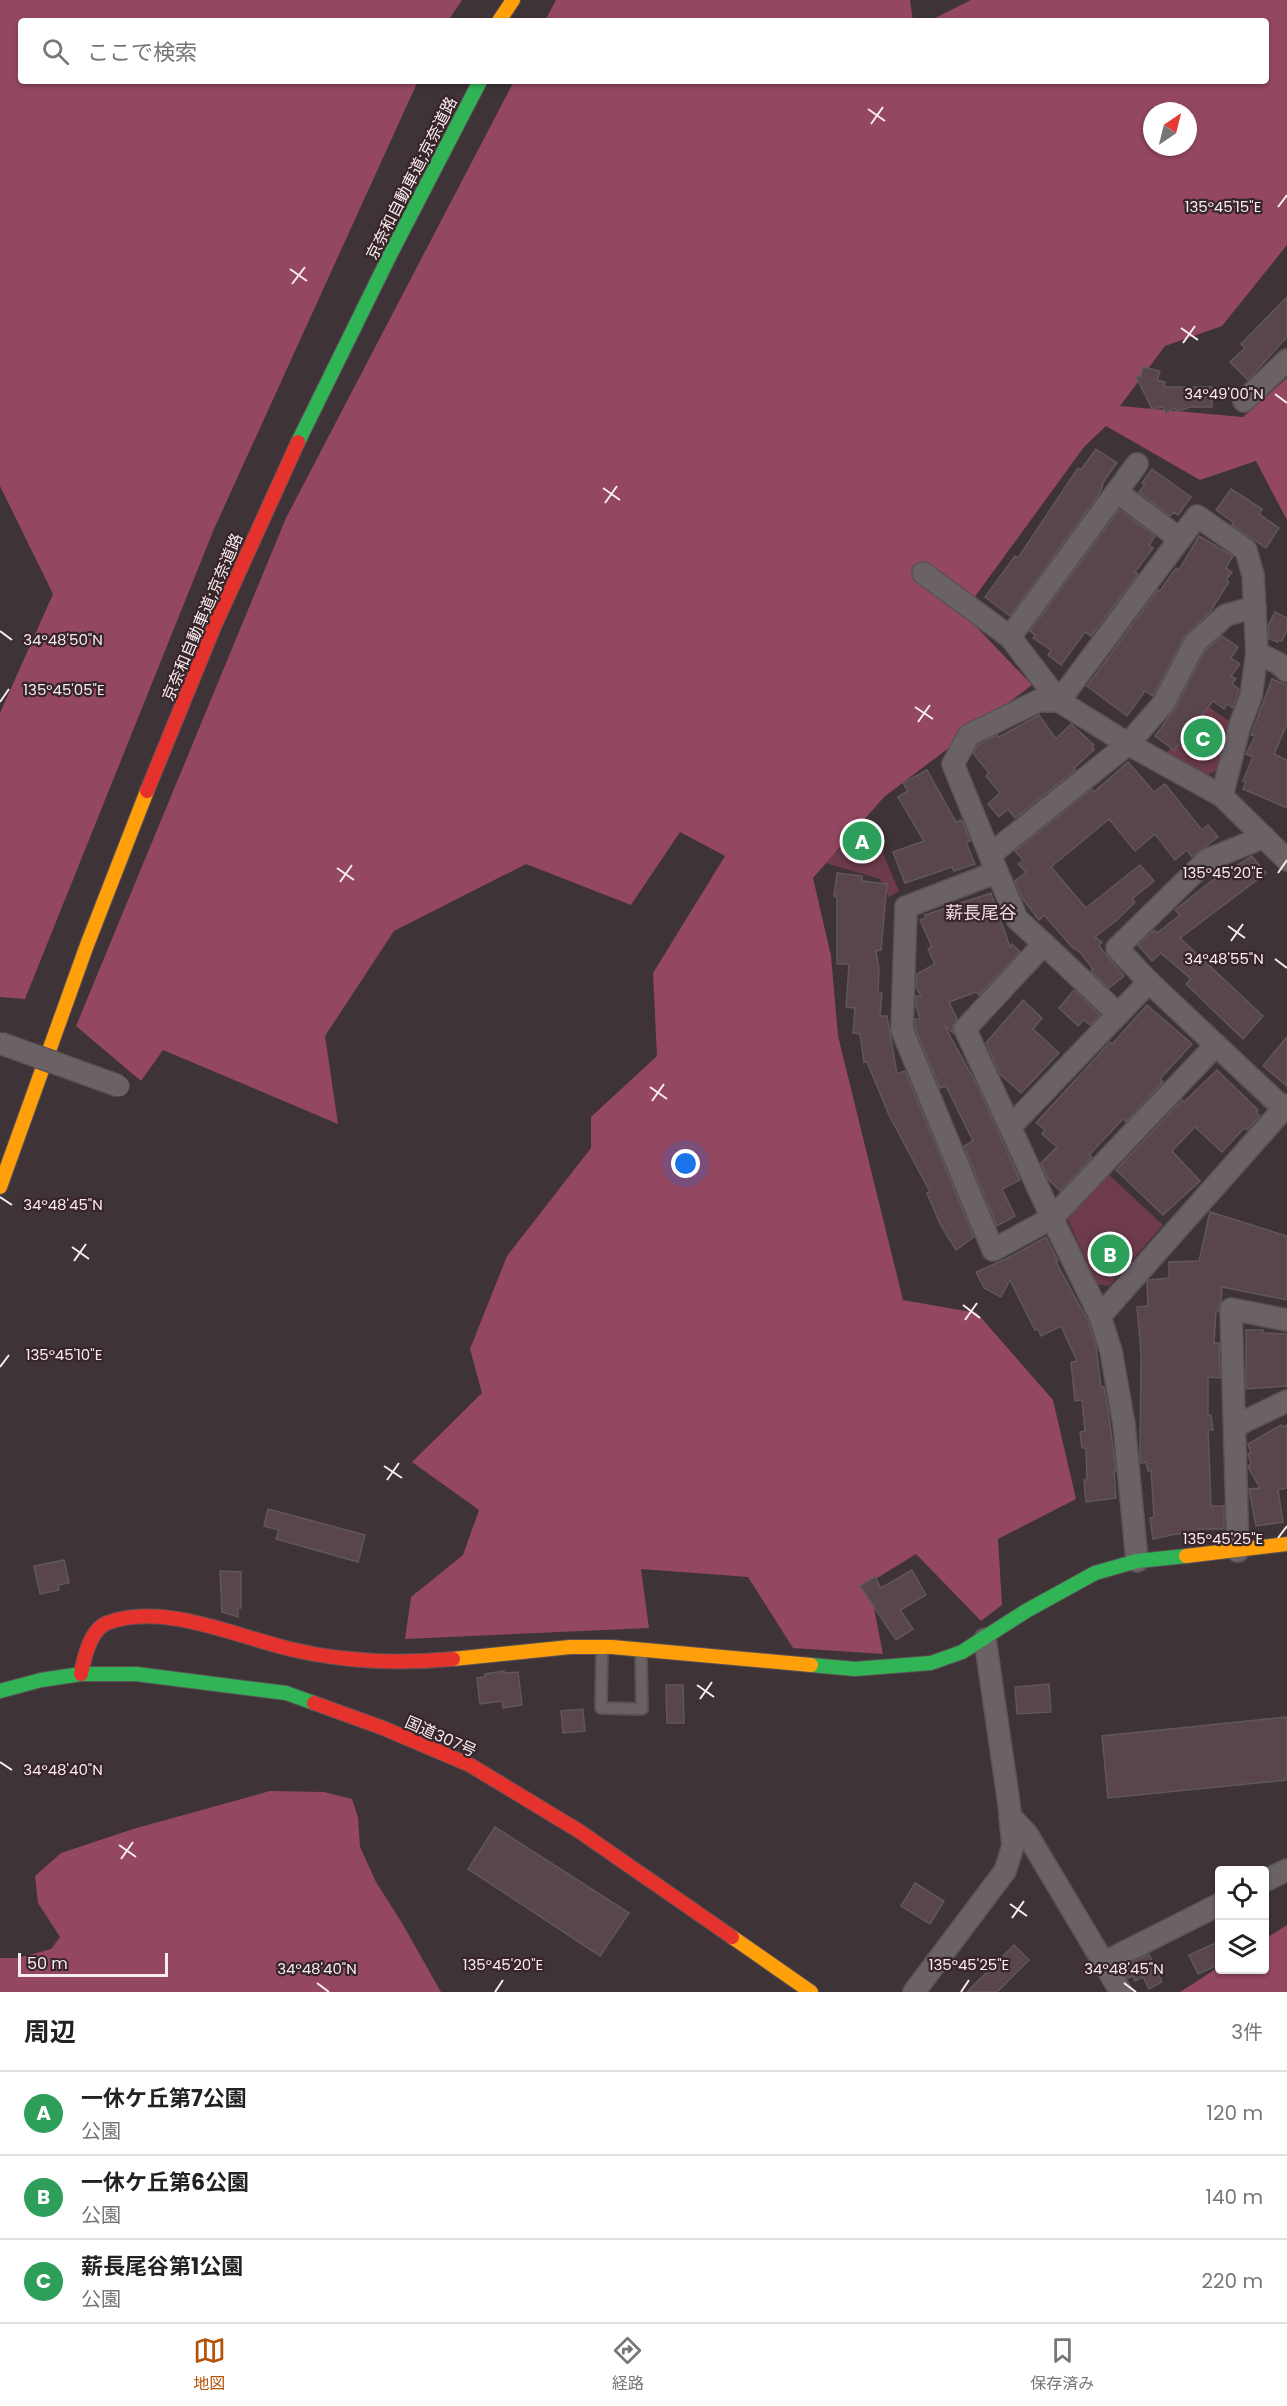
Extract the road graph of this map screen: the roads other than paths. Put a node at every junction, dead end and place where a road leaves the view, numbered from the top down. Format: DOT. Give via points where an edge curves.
graph roads {
  1 [pos="513,0"];
  2 [pos="521,0"];
  3 [pos="501,18"];
  4 [pos="512,18"];
  5 [pos="464,84"];
  6 [pos="478,84"];
  7 [pos="415,176"];
  8 [pos="404,197"];
  9 [pos="1287,360"];
  10 [pos="1244,400"];
  11 [pos="1137,464"];
  12 [pos="1116,492"];
  13 [pos="1180,539"];
  14 [pos="923,573"];
  15 [pos="1255,607"];
  16 [pos="1010,637"];
  17 [pos="1257,653"];
  18 [pos="1287,671"];
  19 [pos="1059,701"];
  20 [pos="1128,744"];
  21 [pos="1222,796"];
  22 [pos="1264,837"];
  23 [pos="1287,860"];
  24 [pos="994,863"];
  25 [pos="1044,944"];
  26 [pos="1149,982"];
  27 [pos="1118,1014"];
  28 [pos="0,1043"];
  29 [pos="1216,1045"];
  30 [pos="119,1086"];
  31 [pos="1285,1106"];
  32 [pos="1011,1126"];
  33 [pos="0,1150"];
  34 [pos="0,1187"];
  35 [pos="1052,1218"];
  36 [pos="1100,1316"];
  37 [pos="1287,1320"];
  38 [pos="1287,1401"];
  39 [pos="1234,1426"];
  40 [pos="1287,1544"];
  41 [pos="1238,1551"];
  42 [pos="1137,1561"];
  43 [pos="985,1639"];
  44 [pos="602,1647"];
  45 [pos="641,1649"];
  46 [pos="81,1674"];
  47 [pos="0,1691"];
  48 [pos="1010,1816"];
  49 [pos="1287,1870"];
  50 [pos="1269,1879"];
  51 [pos="1215,1907"];
  52 [pos="1103,1963"];
  53 [pos="811,1992"];
  54 [pos="915,1992"];
  55 [pos="1121,1992"];
  1 -- 3 [label="main road"];
  2 -- 4 [label="main road"];
  5 -- 7 [label="main road, 京奈和自動車道;京奈道路"];
  6 -- 34 [label="main road, 京奈和自動車道;京奈道路" via="327,381 248,550 137,814"];
  8 -- 33 [label="main road, 京奈和自動車道;京奈道路" via="247,525 131,794"];
  9 -- 10 [label="street"];
  11 -- 12 [label="street"];
  12 -- 13 [label="street"];
  12 -- 16 [label="street"];
  13 -- 15 [label="street" via="1197,516 1246,550 1253,575"];
  13 -- 19 [label="street"];
  14 -- 16 [label="street"];
  15 -- 17 [label="street"];
  15 -- 20 [label="street" via="1226,615 1195,643 1163,704"];
  16 -- 19 [label="street"];
  17 -- 18 [label="street"];
  17 -- 21 [label="street" via="1251,696"];
  19 -- 20 [label="street"];
  19 -- 24 [label="street" via="1038,701 969,735 953,764"];
  20 -- 21 [label="street"];
  20 -- 24 [label="street"];
  21 -- 22 [label="street"];
  22 -- 23 [label="street"];
  22 -- 26 [label="street" via="1207,860 1117,948"];
  24 -- 25 [label="street" via="1017,920"];
  24 -- 35 [label="street" via="906,907 902,1030 993,1250"];
  25 -- 27 [label="street"];
  25 -- 32 [label="street" via="965,1029"];
  26 -- 27 [label="street"];
  26 -- 29 [label="street"];
  27 -- 32 [label="street"];
  28 -- 30 [label="street, bridge"];
  29 -- 31 [label="street"];
  29 -- 35 [label="street"];
  31 -- 36 [label="street"];
  32 -- 35 [label="street"];
  35 -- 36 [label="street"];
  36 -- 42 [label="street" via="1111,1351 1124,1424"];
  37 -- 39 [label="street" via="1231,1309"];
  38 -- 39 [label="street"];
  39 -- 41 [label="street"];
  40 -- 41 [label="main road"];
  41 -- 42 [label="main road"];
  42 -- 43 [label="main road" via="1095,1573"];
  43 -- 45 [label="main road" via="931,1663 855,1669"];
  43 -- 48 [label="street"];
  44 -- 45 [label="main road"];
  44 -- 45 [label="lane" via="601,1708 642,1709"];
  44 -- 46 [label="main road" via="389,1663 290,1649 145,1615 105,1624 87,1646"];
  46 -- 47 [label="main road, 国道307号"];
  46 -- 53 [label="main road, 国道307号" via="136,1674 286,1693 470,1765 579,1832"];
  48 -- 52 [label="street" via="1027,1834"];
  48 -- 54 [label="street" via="1013,1846 1005,1870"];
  49 -- 50 [label="street"];
  51 -- 52 [label="street"];
  52 -- 55 [label="street"];
}
